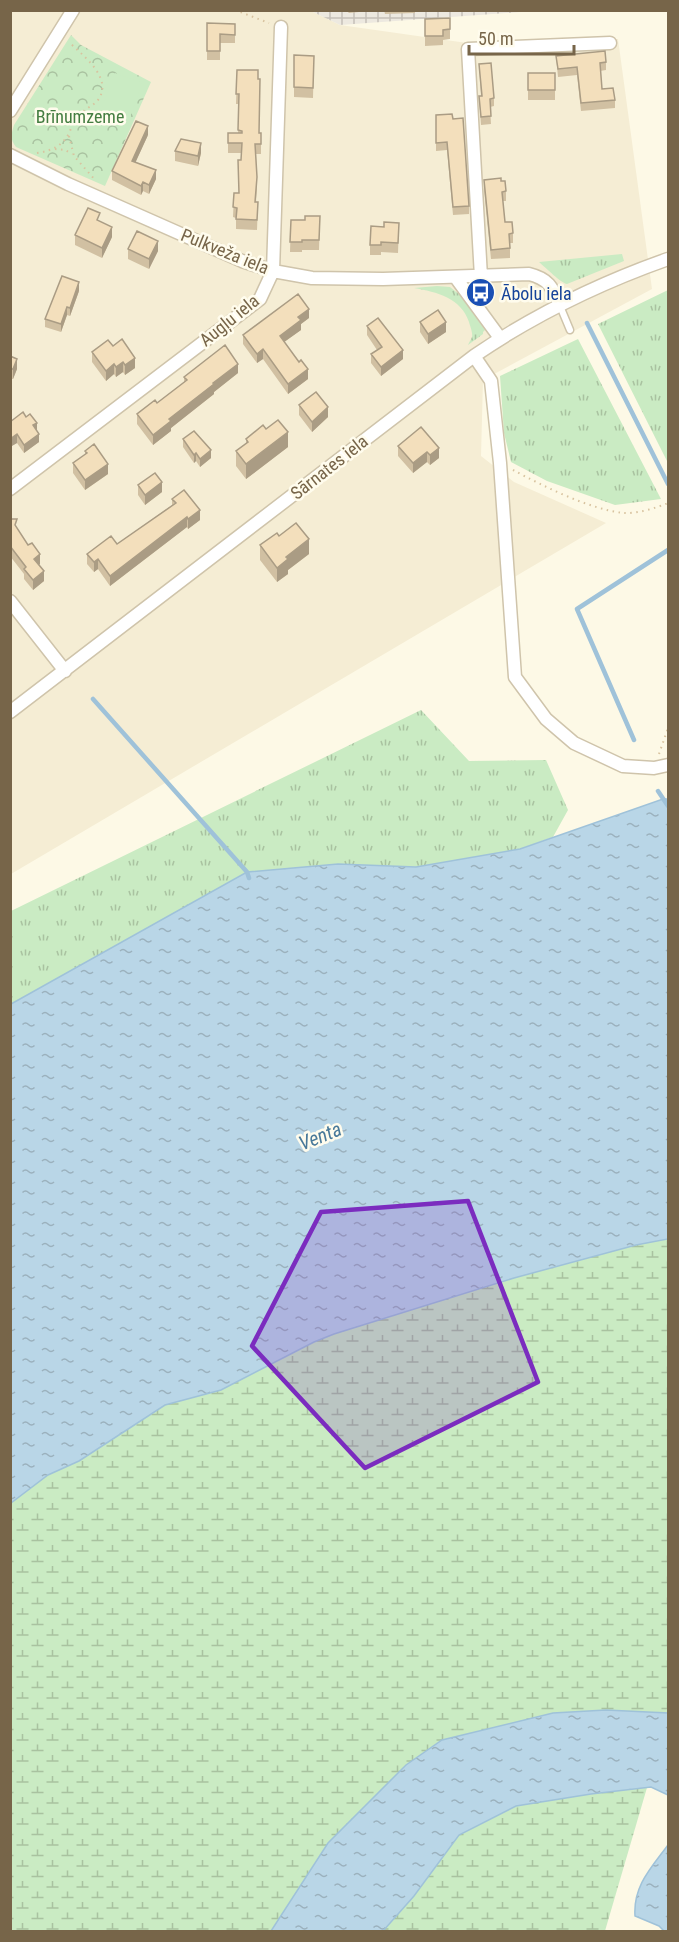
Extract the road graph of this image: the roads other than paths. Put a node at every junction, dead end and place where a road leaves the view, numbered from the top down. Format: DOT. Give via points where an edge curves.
graph roads {
  1 [pos="73,10"];
  2 [pos="281,27"];
  3 [pos="610,43"];
  4 [pos="10,111"];
  5 [pos="10,155"];
  6 [pos="669,259"];
  7 [pos="273,271"];
  8 [pos="481,277"];
  9 [pos="456,278"];
  10 [pos="560,305"];
  11 [pos="570,330"];
  12 [pos="500,338"];
  13 [pos="474,356"];
  14 [pos="10,489"];
  15 [pos="10,601"];
  16 [pos="65,671"];
  17 [pos="10,712"];
  18 [pos="669,765"];
  1 -- 4 [label="street"];
  2 -- 7 [label="street, Augļu iela"];
  3 -- 8 [label="street" via="468,49"];
  5 -- 7 [label="street, Pulkveža iela" via="90,194"];
  6 -- 10 [label="street, Sārnates iela"];
  7 -- 9 [label="street, Pulkveža iela" via="312,278"];
  7 -- 14 [label="street, Augļu iela" via="260,299"];
  8 -- 9 [label="street, Pulkveža iela"];
  8 -- 10 [label="street, Pulkveža iela" via="529,274 543,278"];
  9 -- 12 [label="street"];
  10 -- 11 [label="lane"];
  10 -- 12 [label="street, Sārnates iela"];
  12 -- 13 [label="street, Sārnates iela"];
  13 -- 16 [label="street, Sārnates iela"];
  13 -- 18 [label="street" via="491,381 515,677 546,718 573,743 623,766"];
  15 -- 16 [label="street"];
  16 -- 17 [label="street, Sārnates iela"];
}
